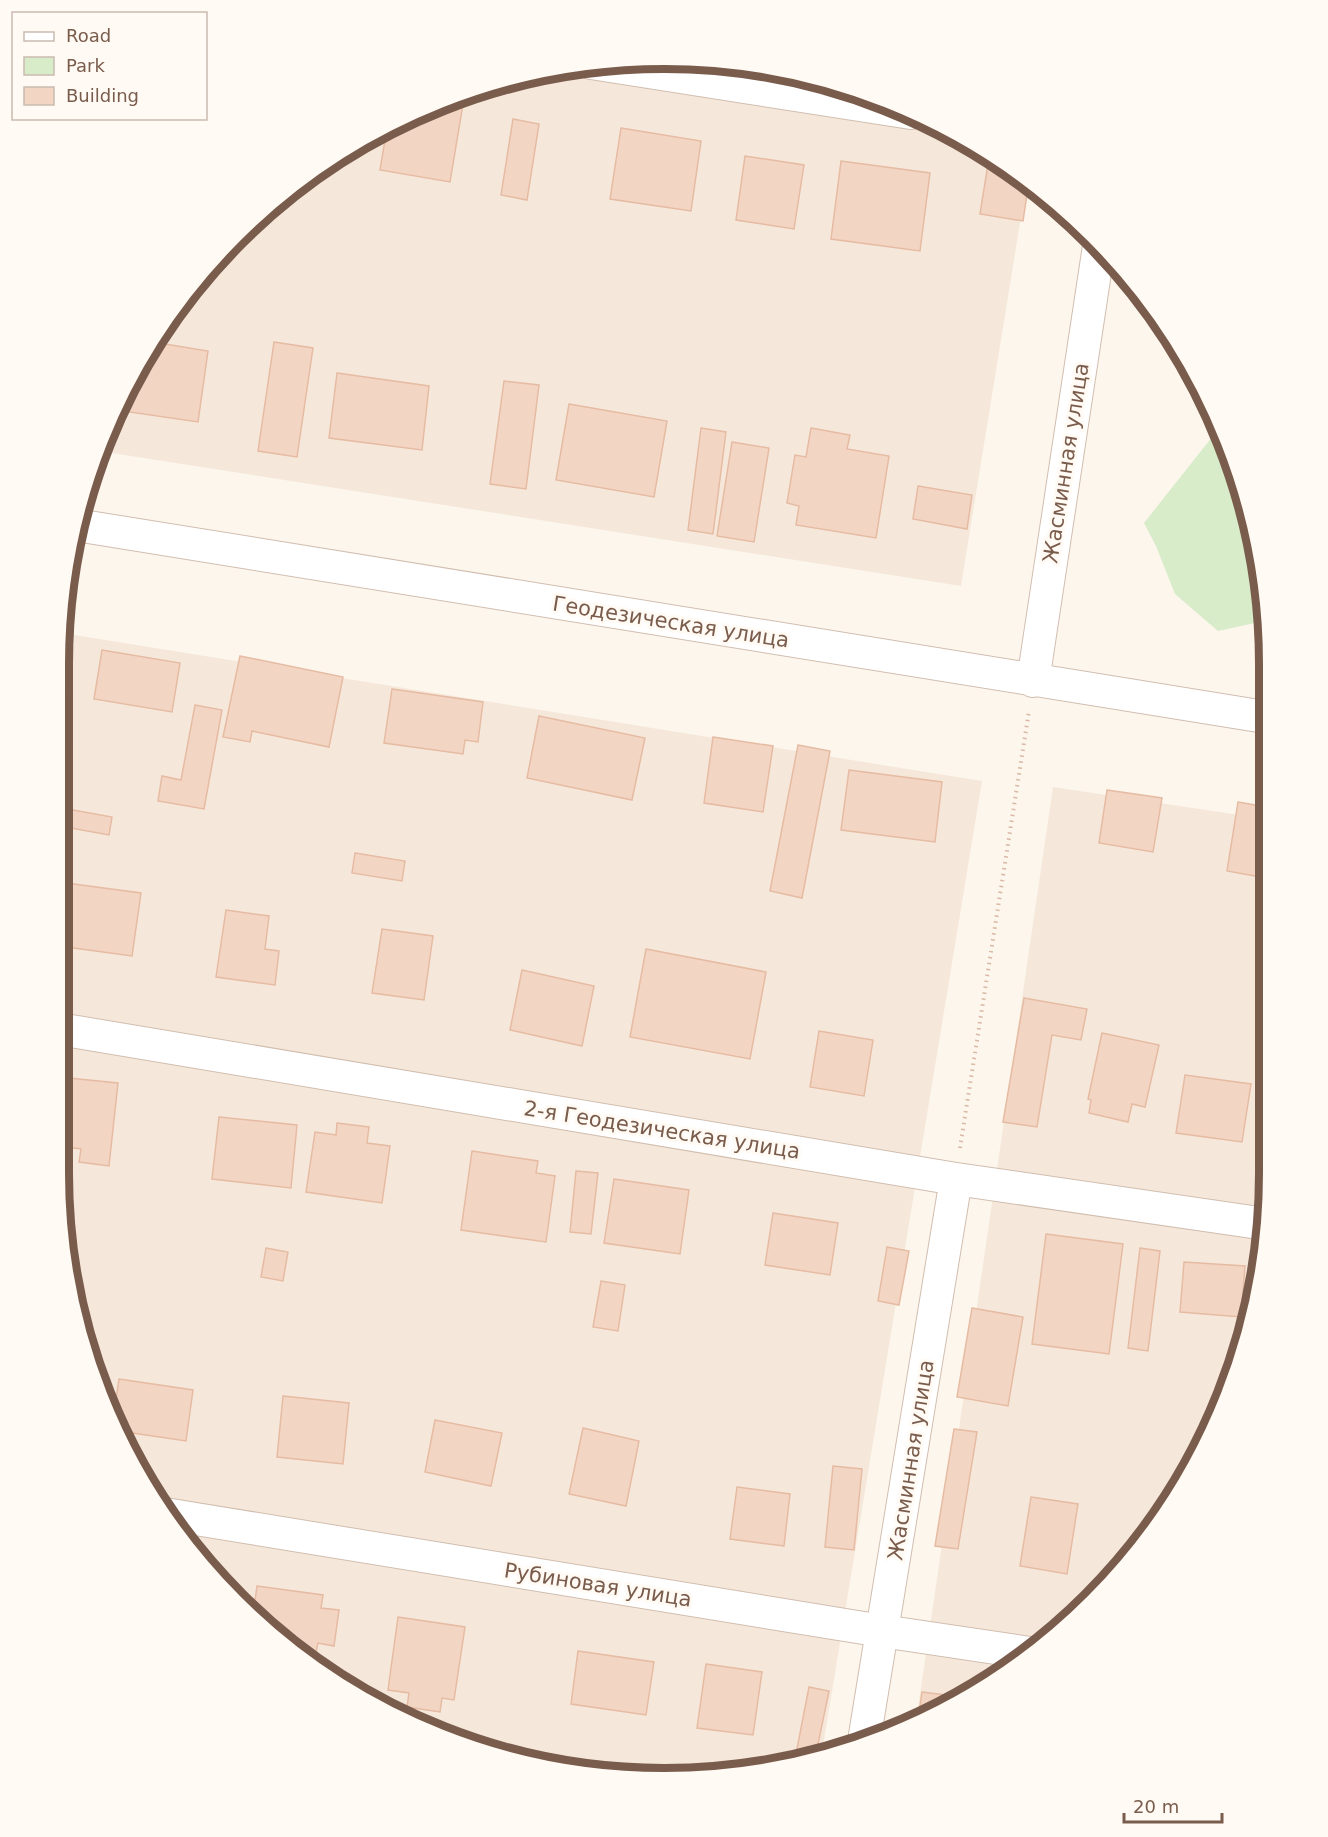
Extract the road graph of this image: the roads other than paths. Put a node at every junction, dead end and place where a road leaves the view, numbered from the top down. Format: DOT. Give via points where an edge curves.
graph roads {
  1 [pos="634,70"];
  2 [pos="872,107"];
  3 [pos="1097,257"];
  4 [pos="85,526"];
  5 [pos="1033,681"];
  6 [pos="1259,716"];
  7 [pos="69,1031"];
  8 [pos="956,1179"];
  9 [pos="1257,1223"];
  10 [pos="178,1516"];
  11 [pos="882,1631"];
  12 [pos="1018,1651"];
  13 [pos="865,1732"];
  1 -- 2 [label="street"];
  3 -- 5 [label="street, Жасминная улица"];
  4 -- 5 [label="street, Геодезическая улица"];
  5 -- 6 [label="street, Геодезическая улица"];
  7 -- 8 [label="street, 2-я Геодезическая улица"];
  8 -- 9 [label="street, 2-я Геодезическая улица"];
  8 -- 11 [label="street, Жасминная улица"];
  10 -- 11 [label="street, Рубиновая улица"];
  11 -- 12 [label="street, Рубиновая улица"];
  11 -- 13 [label="street, Жасминная улица"];
}
